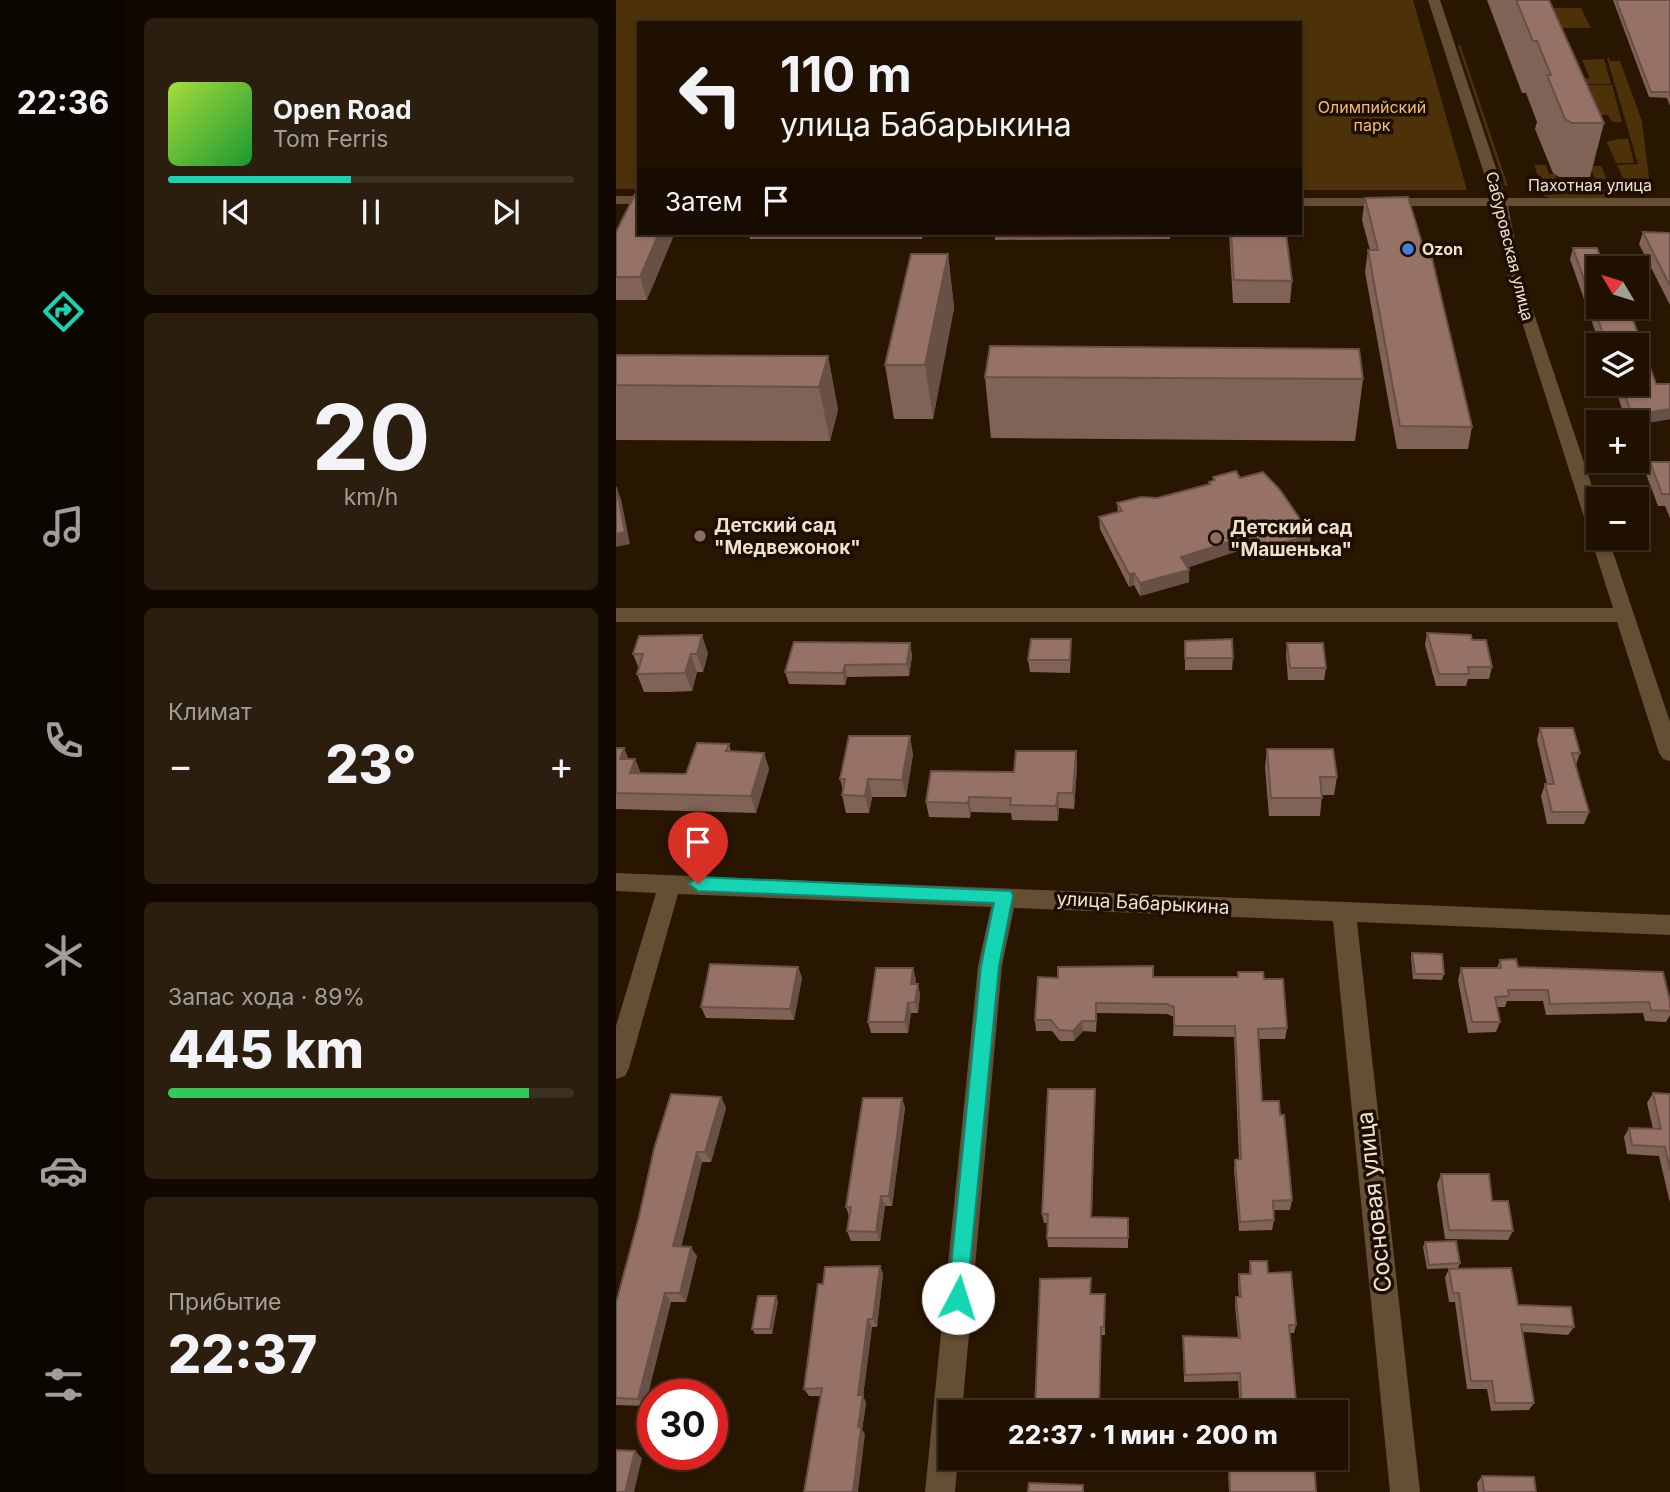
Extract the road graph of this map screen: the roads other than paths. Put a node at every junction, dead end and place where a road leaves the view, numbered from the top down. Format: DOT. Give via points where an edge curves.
graph roads {
  1 [pos="1434,0"];
  2 [pos="616,200"];
  3 [pos="637,200"];
  4 [pos="1302,202"];
  5 [pos="1670,202"];
  6 [pos="1502,203"];
  7 [pos="1586,495"];
  8 [pos="1604,550"];
  9 [pos="616,615"];
  10 [pos="1625,615"];
  11 [pos="1670,754"];
  12 [pos="616,882"];
  13 [pos="670,883"];
  14 [pos="1005,896"];
  15 [pos="1343,912"];
  16 [pos="1670,925"];
  17 [pos="616,1068"];
  18 [pos="940,1492"];
  19 [pos="1405,1492"];
  1 -- 6 [label="street, Сабуровская улица"];
  2 -- 3 [label="street"];
  4 -- 6 [label="street, Пахотная улица"];
  5 -- 6 [label="street, Пахотная улица"];
  6 -- 7 [label="street, Сабуровская улица" via="1515,278"];
  8 -- 10 [label="street, Сабуровская улица"];
  9 -- 10 [label="street"];
  10 -- 11 [label="street, Сабуровская улица"];
  12 -- 13 [label="street, улица Бабарыкина"];
  13 -- 14 [label="street, улица Бабарыкина"];
  13 -- 17 [label="street"];
  14 -- 15 [label="street, улица Бабарыкина"];
  14 -- 18 [label="street" via="990,966"];
  15 -- 16 [label="street, улица Бабарыкина"];
  15 -- 19 [label="street, Сосновая улица"];
}
